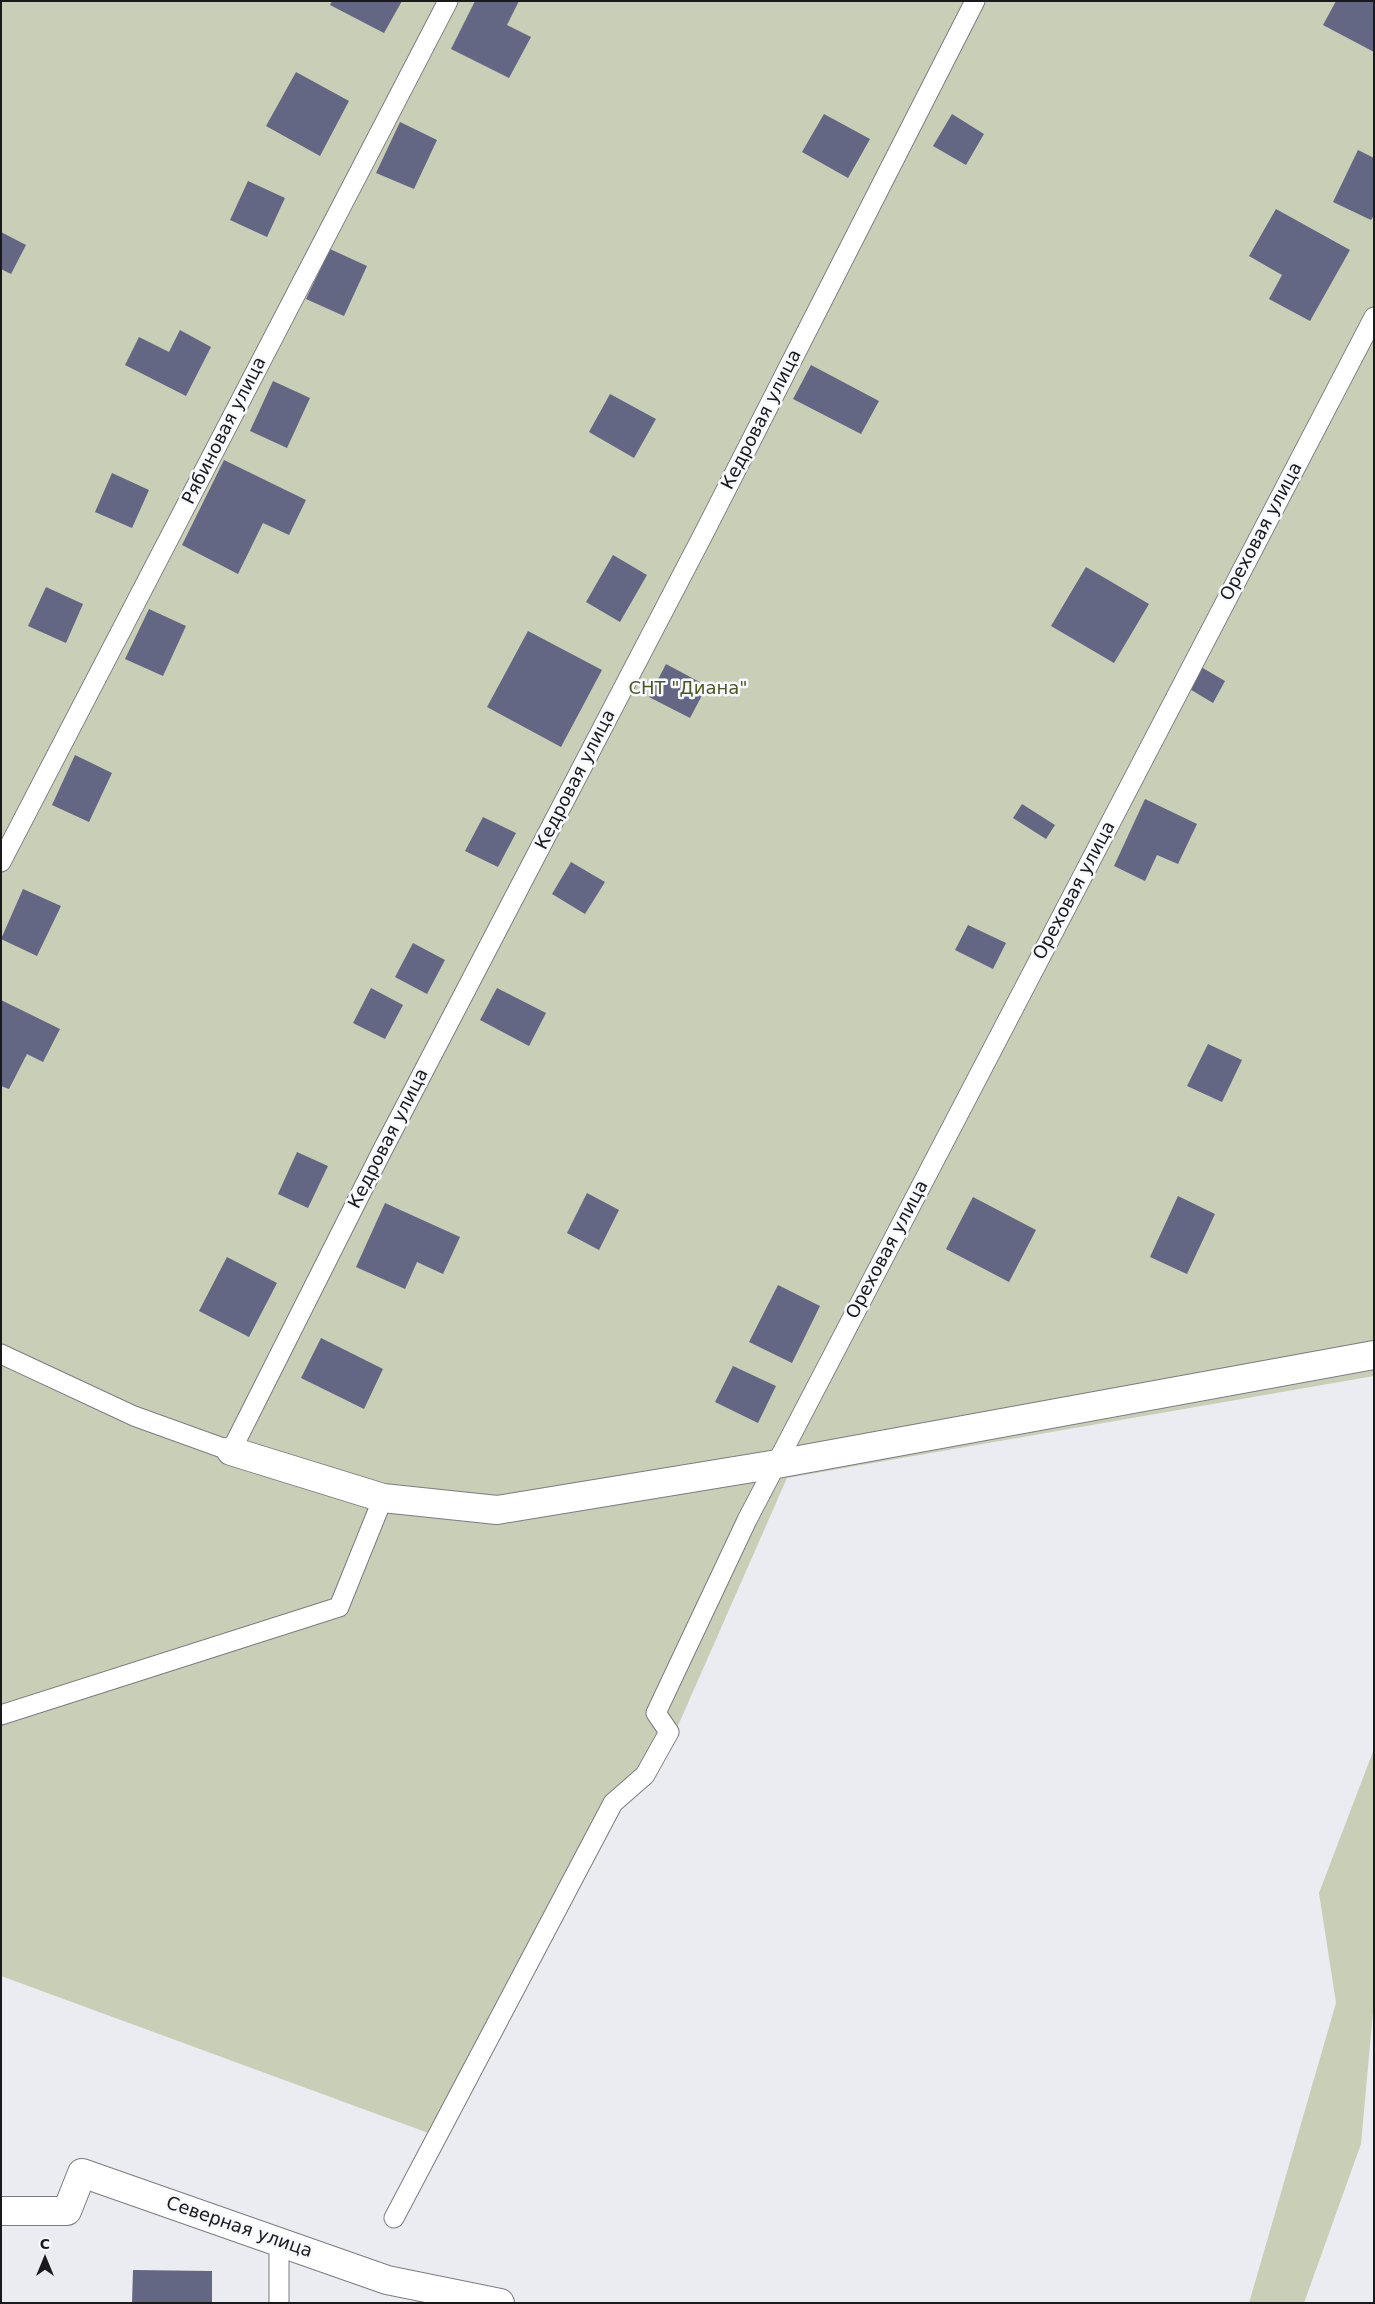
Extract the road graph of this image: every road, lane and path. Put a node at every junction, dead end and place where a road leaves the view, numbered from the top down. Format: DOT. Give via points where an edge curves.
graph roads {
  1 [pos="448,1"];
  2 [pos="975,1"];
  3 [pos="1374,317"];
  4 [pos="1,862"];
  5 [pos="1,1354"];
  6 [pos="1374,1356"];
  7 [pos="231,1451"];
  8 [pos="777,1464"];
  9 [pos="384,1498"];
  10 [pos="1,1715"];
  11 [pos="1,2211"];
  12 [pos="394,2218"];
  13 [pos="279,2242"];
  14 [pos="279,2303"];
  15 [pos="500,2303"];
  1 -- 4 [label="lane, Рябиновая улица"];
  2 -- 7 [label="lane, Кедровая улица"];
  3 -- 8 [label="lane, Ореховая улица"];
  5 -- 7 [label="lane" via="134,1416"];
  6 -- 8 [label="street"];
  7 -- 9 [label="street"];
  8 -- 9 [label="street" via="497,1510"];
  8 -- 12 [label="lane, Ореховая улица" via="747,1520 656,1713 669,1732 645,1775 613,1803"];
  9 -- 10 [label="lane" via="339,1607"];
  11 -- 13 [label="street, Северная улица" via="67,2211 82,2173"];
  13 -- 14 [label="lane"];
  13 -- 15 [label="street, Северная улица" via="387,2280"];
}
